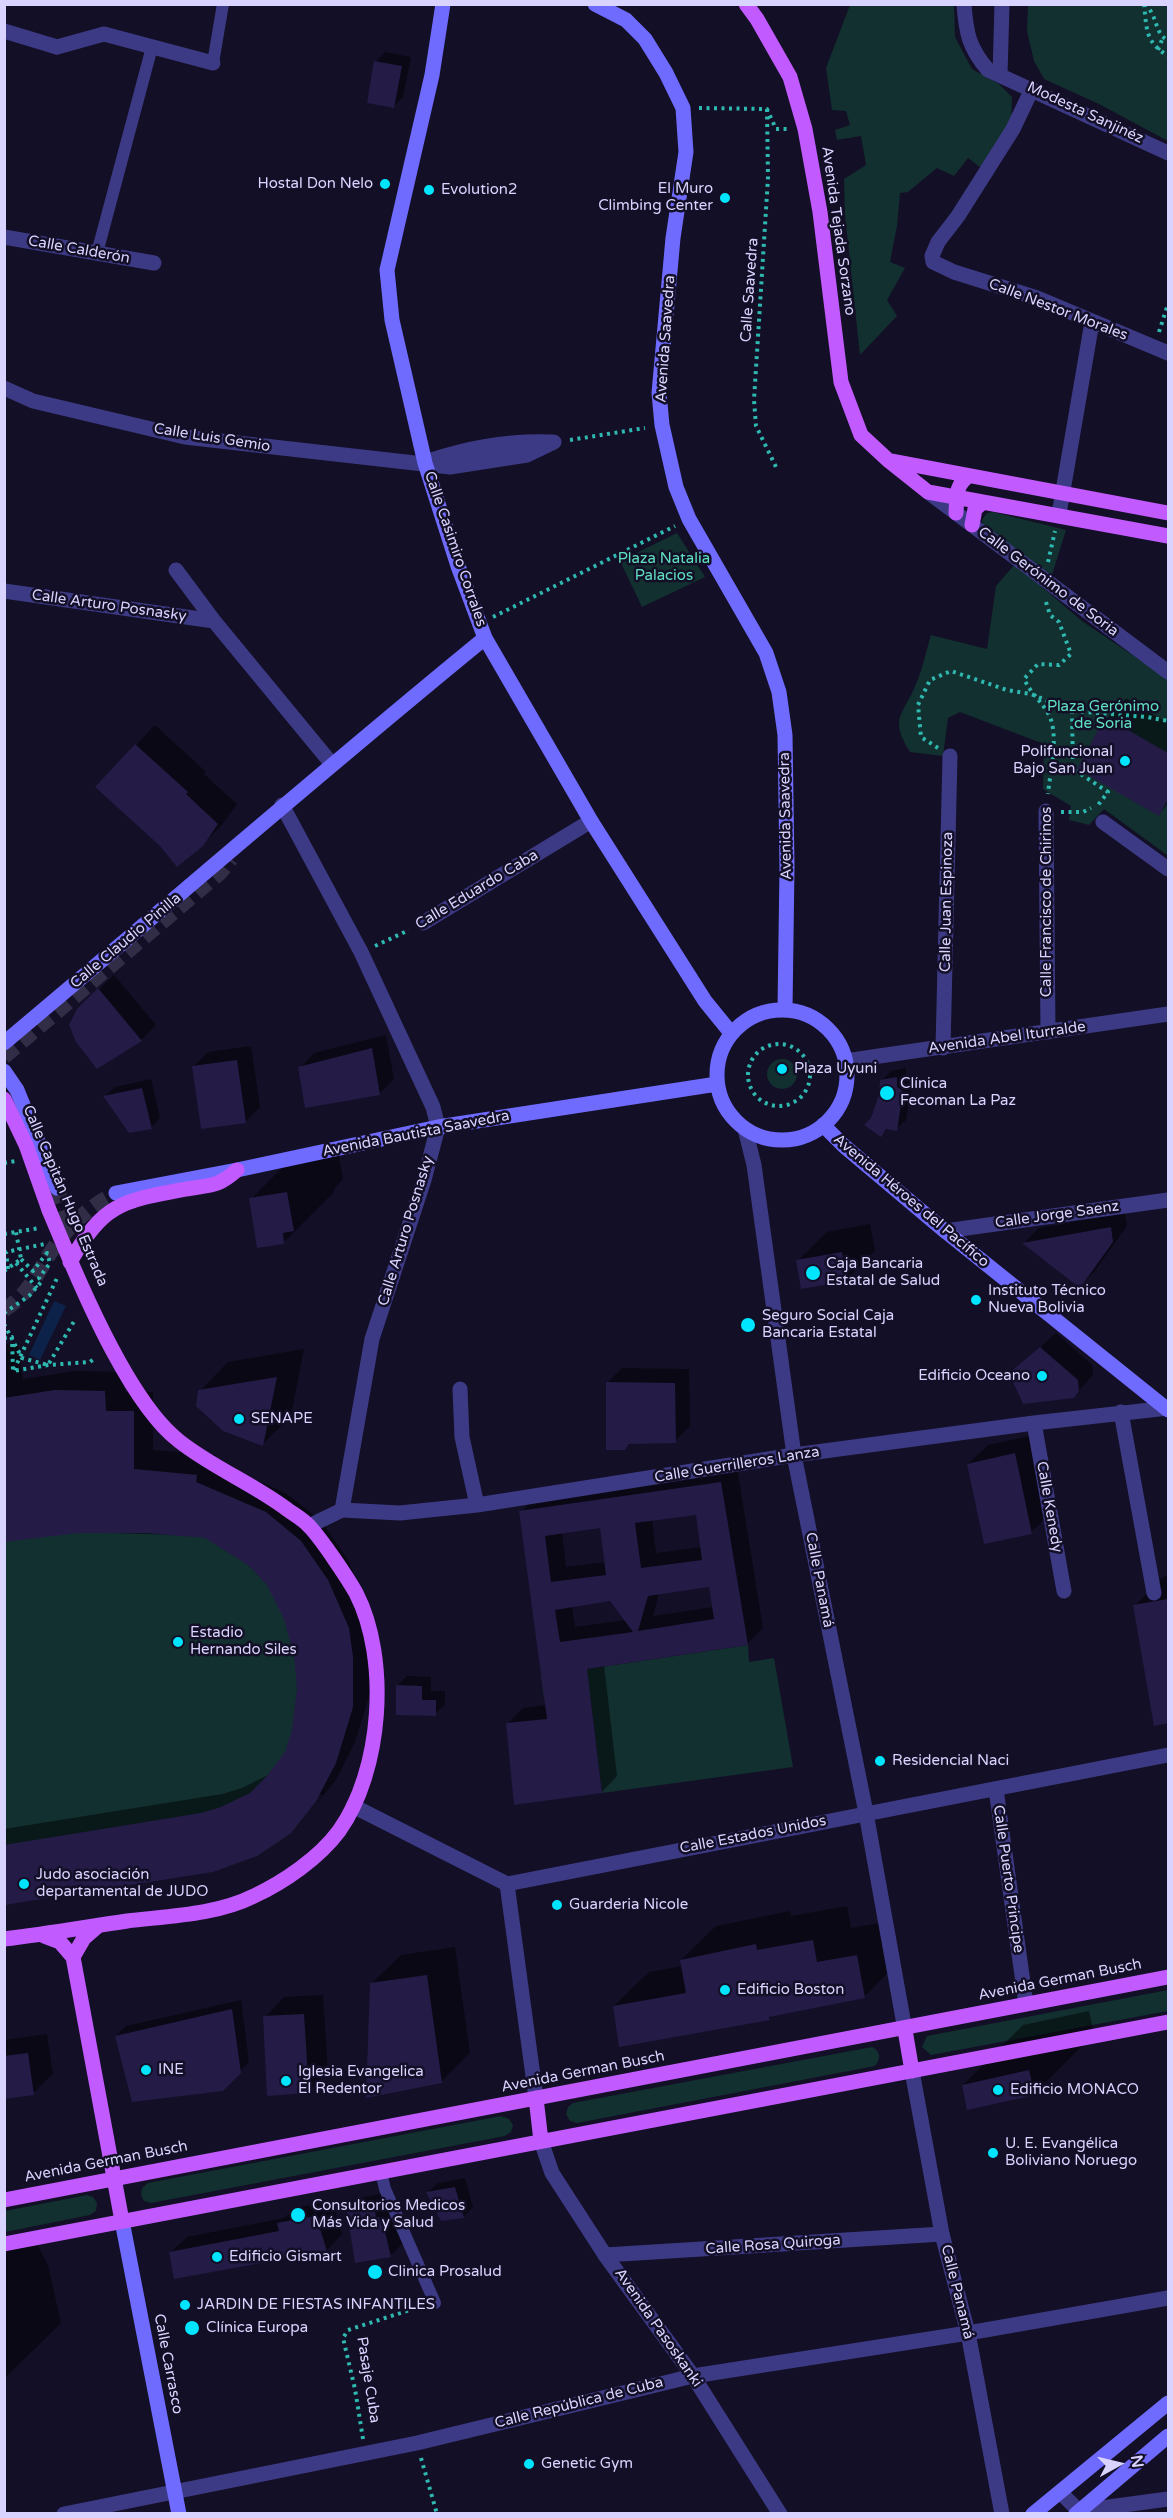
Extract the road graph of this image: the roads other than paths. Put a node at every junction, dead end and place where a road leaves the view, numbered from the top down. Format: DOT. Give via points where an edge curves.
graph roads {
  1 [pos="223,4"];
  2 [pos="443,4"];
  3 [pos="595,4"];
  4 [pos="746,4"];
  5 [pos="963,4"];
  6 [pos="1002,4"];
  7 [pos="4,31"];
  8 [pos="152,47"];
  9 [pos="213,63"];
  10 [pos="1000,75"];
  11 [pos="1032,89"];
  12 [pos="1168,153"];
  13 [pos="4,237"];
  14 [pos="97,253"];
  15 [pos="154,263"];
  16 [pos="1092,322"];
  17 [pos="1161,350"];
  18 [pos="4,388"];
  19 [pos="554,442"];
  20 [pos="889,461"];
  21 [pos="426,462"];
  22 [pos="969,476"];
  23 [pos="928,492"];
  24 [pos="1063,493"];
  25 [pos="958,497"];
  26 [pos="983,501"];
  27 [pos="956,513"];
  28 [pos="1168,513"];
  29 [pos="1059,514"];
  30 [pos="972,525"];
  31 [pos="1168,536"];
  32 [pos="176,570"];
  33 [pos="4,591"];
  34 [pos="214,621"];
  35 [pos="482,631"];
  36 [pos="1168,672"];
  37 [pos="950,756"];
  38 [pos="331,763"];
  39 [pos="282,805"];
  40 [pos="1046,811"];
  41 [pos="591,821"];
  42 [pos="1103,822"];
  43 [pos="248,838"];
  44 [pos="231,859"];
  45 [pos="1168,868"];
  46 [pos="423,923"];
  47 [pos="785,1009"];
  48 [pos="1168,1014"];
  49 [pos="1048,1032"];
  50 [pos="731,1033"];
  51 [pos="4,1043"];
  52 [pos="943,1048"];
  53 [pos="846,1061"];
  54 [pos="4,1071"];
  55 [pos="717,1084"];
  56 [pos="4,1099"];
  57 [pos="823,1125"];
  58 [pos="438,1127"];
  59 [pos="745,1129"];
  60 [pos="237,1170"];
  61 [pos="57,1188"];
  62 [pos="116,1193"];
  63 [pos="1168,1200"];
  64 [pos="945,1231"];
  65 [pos="65,1261"];
  66 [pos="460,1389"];
  67 [pos="1168,1409"];
  68 [pos="1121,1412"];
  69 [pos="1034,1423"];
  70 [pos="794,1455"];
  71 [pos="477,1505"];
  72 [pos="342,1510"];
  73 [pos="309,1526"];
  74 [pos="1064,1591"];
  75 [pos="1155,1593"];
  76 [pos="1168,1755"];
  77 [pos="996,1789"];
  78 [pos="352,1806"];
  79 [pos="866,1813"];
  80 [pos="507,1884"];
  81 [pos="99,1925"];
  82 [pos="41,1935"];
  83 [pos="4,1939"];
  84 [pos="73,1957"];
  85 [pos="1168,1977"];
  86 [pos="1026,2004"];
  87 [pos="1168,2022"];
  88 [pos="904,2030"];
  89 [pos="912,2071"];
  90 [pos="536,2098"];
  91 [pos="541,2141"];
  92 [pos="381,2172"];
  93 [pos="114,2179"];
  94 [pos="4,2200"];
  95 [pos="122,2220"];
  96 [pos="942,2234"];
  97 [pos="4,2244"];
  98 [pos="605,2255"];
  99 [pos="1168,2298"];
  100 [pos="435,2303"];
  101 [pos="968,2333"];
  102 [pos="693,2376"];
  103 [pos="1168,2403"];
  104 [pos="1168,2436"];
  105 [pos="1126,2438"];
  106 [pos="1143,2457"];
  107 [pos="175,2492"];
  108 [pos="1060,2492"];
  109 [pos="1168,2499"];
  110 [pos="1077,2512"];
  111 [pos="64,2514"];
  112 [pos="179,2514"];
  113 [pos="780,2514"];
  114 [pos="1002,2514"];
  115 [pos="1033,2514"];
  1 -- 9 [label="lane"];
  2 -- 21 [label="main road, Calle Casimiro Corrales" via="432,75 387,270 392,320"];
  3 -- 47 [label="main road, Avenida Saavedra" via="626,20 645,39 683,108 686,152 673,238 659,393 662,426 676,487 689,519 766,653 779,692 785,746"];
  4 -- 20 [label="main road, Avenida Tejada Sorzano" via="790,77 805,129 820,212 841,382 861,435"];
  5 -- 10 [label="street, Modesta Sanjinéz" via="965,31 975,56 988,70"];
  6 -- 10 [label="street"];
  7 -- 8 [label="street" via="57,47 104,34"];
  8 -- 9 [label="street"];
  8 -- 14 [label="lane"];
  10 -- 11 [label="street, Modesta Sanjinéz"];
  11 -- 12 [label="street, Modesta Sanjinéz"];
  11 -- 16 [label="street, Calle Nestor Morales" via="1013,129 938,242 933,262 1037,298"];
  13 -- 14 [label="street, Calle Calderón"];
  14 -- 15 [label="street, Calle Calderón"];
  16 -- 17 [label="street, Calle Nestor Morales"];
  16 -- 24 [label="street"];
  18 -- 21 [label="street, Calle Luis Gemio" via="33,401 185,437"];
  19 -- 21 [label="street, Calle Luis Gemio" via="525,441"];
  20 -- 22 [label="main road"];
  20 -- 23 [label="main road, Avenida Tejada Sorzano"];
  21 -- 35 [label="main road, Calle Casimiro Corrales"];
  22 -- 24 [label="main road"];
  22 -- 25 [label="main road" via="962,480"];
  23 -- 25 [label="main road, Avenida Tejada Sorzano"];
  23 -- 27 [label="street, Calle Gerónimo de Soria"];
  24 -- 28 [label="main road"];
  24 -- 29 [label="street"];
  25 -- 26 [label="main road, Avenida Tejada Sorzano"];
  25 -- 27 [label="main road"];
  26 -- 29 [label="main road, Avenida Tejada Sorzano"];
  26 -- 30 [label="main road" via="975,509"];
  27 -- 30 [label="street, Calle Gerónimo de Soria"];
  29 -- 31 [label="main road, Avenida Tejada Sorzano"];
  30 -- 36 [label="street, Calle Gerónimo de Soria"];
  32 -- 34 [label="street, Calle Arturo Posnasky"];
  33 -- 34 [label="street, Calle Arturo Posnasky"];
  34 -- 38 [label="street, Calle Arturo Posnasky"];
  35 -- 38 [label="main road, Calle Claudio Pinilla"];
  35 -- 41 [label="main road, Calle Casimiro Corrales"];
  37 -- 52 [label="street, Calle Juan Espinoza"];
  38 -- 39 [label="main road, Calle Claudio Pinilla"];
  39 -- 43 [label="main road, Calle Claudio Pinilla"];
  39 -- 58 [label="street" via="361,952 433,1107"];
  40 -- 49 [label="street, Calle Francisco de Chirinos"];
  41 -- 46 [label="street, Calle Eduardo Caba"];
  41 -- 50 [label="main road, Calle Casimiro Corrales" via="705,1001"];
  42 -- 45 [label="street"];
  43 -- 44 [label="main road, Calle Claudio Pinilla"];
  43 -- 51 [label="main road, Calle Claudio Pinilla"];
  47 -- 50 [label="main road" via="756,1015"];
  47 -- 53 [label="main road" via="823,1024 836,1039"];
  48 -- 49 [label="street, Avenida Abel Iturralde"];
  49 -- 52 [label="street, Avenida Abel Iturralde"];
  50 -- 55 [label="main road" via="719,1056"];
  52 -- 53 [label="street, Avenida Abel Iturralde"];
  53 -- 57 [label="main road" via="843,1098"];
  54 -- 61 [label="main road" via="17,1090"];
  55 -- 58 [label="main road, Avenida Bautista Saavedra"];
  55 -- 59 [label="main road" via="728,1113"];
  56 -- 65 [label="main road, Calle Capitán Hugo Estrada, bridge" via="26,1145"];
  57 -- 59 [label="main road" via="804,1136 781,1140"];
  57 -- 64 [label="main road, Avenida Héroes del Pacífico"];
  58 -- 60 [label="main road, Avenida Bautista Saavedra"];
  58 -- 72 [label="street, Calle Arturo Posnasky" via="372,1339"];
  59 -- 70 [label="street, Calle Panamá" via="754,1165"];
  60 -- 62 [label="main road, Avenida Bautista Saavedra"];
  60 -- 65 [label="main road" via="222,1183 117,1206 102,1217"];
  63 -- 64 [label="street, Calle Jorge Saenz"];
  64 -- 67 [label="main road, Avenida Héroes del Pacífico"];
  65 -- 73 [label="main road, Calle Capitán Hugo Estrada" via="132,1384 157,1421 179,1442 276,1501"];
  66 -- 71 [label="street" via="462,1437"];
  67 -- 68 [label="street, Calle Guerrilleros Lanza"];
  68 -- 69 [label="street, Calle Guerrilleros Lanza"];
  68 -- 75 [label="street"];
  69 -- 70 [label="street, Calle Guerrilleros Lanza"];
  69 -- 74 [label="street, Calle Kenedy"];
  70 -- 71 [label="street, Calle Guerrilleros Lanza"];
  70 -- 79 [label="street, Calle Panamá"];
  71 -- 72 [label="street, Calle Guerrilleros Lanza" via="400,1513"];
  72 -- 73 [label="street, Calle Guerrilleros Lanza"];
  73 -- 78 [label="main road, Calle Capitán Hugo Estrada" via="356,1594 373,1643 378,1698 373,1741"];
  76 -- 77 [label="street, Calle Estados Unidos"];
  77 -- 79 [label="street, Calle Estados Unidos"];
  77 -- 86 [label="street, Calle Puerto Principe"];
  78 -- 80 [label="street"];
  78 -- 81 [label="main road, Calle Capitán Hugo Estrada" via="339,1831 317,1854 252,1897 213,1910"];
  79 -- 80 [label="street, Calle Estados Unidos"];
  79 -- 88 [label="street, Calle Panamá"];
  80 -- 90 [label="street"];
  81 -- 82 [label="main road, Calle Capitán Hugo Estrada"];
  81 -- 84 [label="main road" via="84,1938"];
  82 -- 83 [label="main road, Calle Capitán Hugo Estrada"];
  82 -- 84 [label="main road" via="60,1942"];
  84 -- 93 [label="main road"];
  85 -- 86 [label="main road, Avenida German Busch"];
  86 -- 88 [label="main road, Avenida German Busch"];
  87 -- 89 [label="main road"];
  88 -- 89 [label="main road"];
  88 -- 90 [label="main road, Avenida German Busch"];
  89 -- 91 [label="main road"];
  89 -- 96 [label="street, Calle Panamá"];
  90 -- 91 [label="main road"];
  90 -- 93 [label="main road, Avenida German Busch"];
  91 -- 92 [label="main road"];
  91 -- 98 [label="street, Avenida Pasoskanki" via="552,2173"];
  92 -- 95 [label="main road"];
  92 -- 100 [label="lane"];
  93 -- 94 [label="main road, Avenida German Busch"];
  93 -- 95 [label="main road"];
  95 -- 97 [label="main road"];
  95 -- 107 [label="main road, Calle Carrasco"];
  96 -- 98 [label="street, Calle Rosa Quiroga"];
  96 -- 101 [label="street, Calle Panamá"];
  98 -- 102 [label="street, Avenida Pasoskanki"];
  99 -- 101 [label="street, Calle República de Cuba"];
  101 -- 102 [label="street, Calle República de Cuba"];
  101 -- 114 [label="street, Calle Panamá"];
  102 -- 107 [label="street, Calle República de Cuba" via="417,2443"];
  102 -- 113 [label="street, Avenida Pasoskanki"];
  103 -- 105 [label="main road"];
  104 -- 106 [label="main road"];
  105 -- 106 [label="main road"];
  105 -- 108 [label="main road"];
  106 -- 110 [label="main road"];
  107 -- 111 [label="street, Calle República de Cuba"];
  107 -- 112 [label="main road, Calle Carrasco"];
  108 -- 110 [label="street"];
  108 -- 115 [label="main road"];
  109 -- 110 [label="street"];
}
